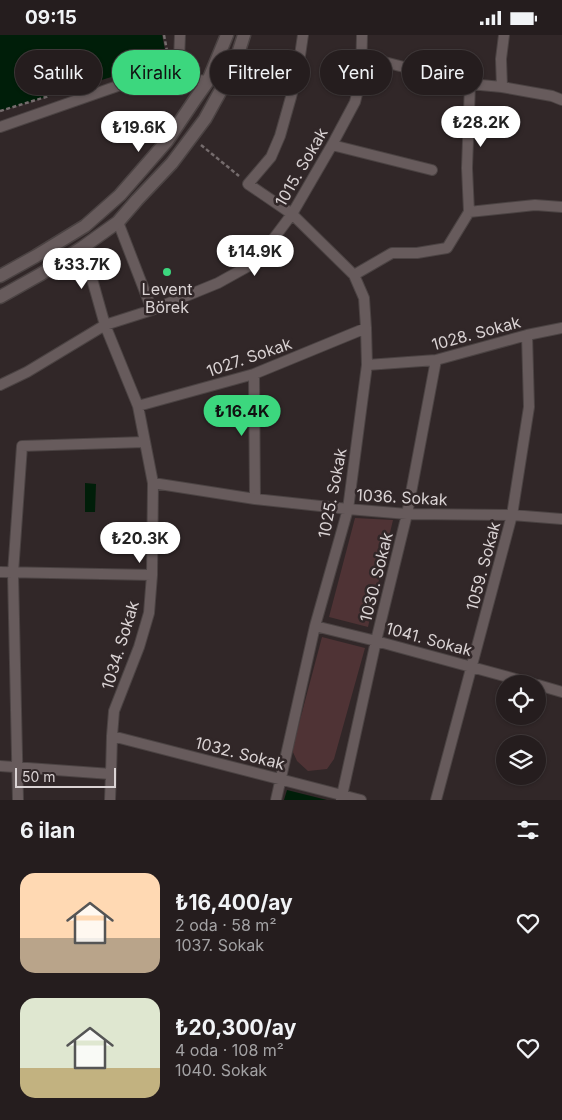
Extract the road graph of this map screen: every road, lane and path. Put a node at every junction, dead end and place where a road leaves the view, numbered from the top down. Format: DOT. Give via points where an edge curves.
graph roads {
  1 [pos="164,35"];
  2 [pos="180,35"];
  3 [pos="226,35"];
  4 [pos="244,35"];
  5 [pos="303,35"];
  6 [pos="362,35"];
  7 [pos="504,35"];
  8 [pos="167,50"];
  9 [pos="179,50"];
  10 [pos="361,50"];
  11 [pos="208,81"];
  12 [pos="200,82"];
  13 [pos="483,85"];
  14 [pos="502,87"];
  15 [pos="112,88"];
  16 [pos="194,95"];
  17 [pos="357,95"];
  18 [pos="470,95"];
  19 [pos="196,98"];
  20 [pos="562,100"];
  21 [pos="0,127"];
  22 [pos="192,138"];
  23 [pos="332,145"];
  24 [pos="432,170"];
  25 [pos="248,184"];
  26 [pos="562,207"];
  27 [pos="469,212"];
  28 [pos="292,214"];
  29 [pos="118,221"];
  30 [pos="83,247"];
  31 [pos="0,275"];
  32 [pos="354,275"];
  33 [pos="0,297"];
  34 [pos="152,310"];
  35 [pos="105,325"];
  36 [pos="366,328"];
  37 [pos="562,328"];
  38 [pos="527,335"];
  39 [pos="436,360"];
  40 [pos="367,365"];
  41 [pos="254,375"];
  42 [pos="0,385"];
  43 [pos="138,407"];
  44 [pos="145,442"];
  45 [pos="153,483"];
  46 [pos="255,499"];
  47 [pos="348,509"];
  48 [pos="407,514"];
  49 [pos="512,515"];
  50 [pos="562,519"];
  51 [pos="0,572"];
  52 [pos="13,573"];
  53 [pos="152,575"];
  54 [pos="315,626"];
  55 [pos="376,641"];
  56 [pos="472,667"];
  57 [pos="501,675"];
  58 [pos="546,687"];
  59 [pos="562,692"];
  60 [pos="112,736"];
  61 [pos="0,766"];
  62 [pos="17,767"];
  63 [pos="112,774"];
  64 [pos="280,779"];
  65 [pos="342,797"];
  66 [pos="18,800"];
  67 [pos="110,800"];
  68 [pos="276,800"];
  69 [pos="361,800"];
  70 [pos="436,800"];
  1 -- 8 [label="path"];
  2 -- 9 [label="street"];
  3 -- 11 [label="main road"];
  4 -- 22 [label="main road" via="226,81"];
  5 -- 25 [label="street" via="298,69 280,136 271,157"];
  6 -- 10 [label="street, 1015. Sokak"];
  7 -- 14 [label="street"];
  11 -- 12 [label="street"];
  11 -- 19 [label="main road"];
  13 -- 14 [label="street"];
  14 -- 20 [label="street" via="552,95"];
  15 -- 21 [label="street"];
  16 -- 19 [label="street"];
  17 -- 23 [label="street, 1015. Sokak"];
  18 -- 27 [label="street"];
  19 -- 31 [label="main road" via="167,141 120,195 85,227"];
  22 -- 25 [label="path"];
  22 -- 29 [label="main road"];
  23 -- 24 [label="street"];
  23 -- 28 [label="street, 1015. Sokak"];
  25 -- 28 [label="street, 1025. Sokak"];
  26 -- 27 [label="street" via="535,205"];
  27 -- 32 [label="street" via="447,248 392,253"];
  28 -- 32 [label="street, 1025. Sokak"];
  28 -- 34 [label="street, 1015. Sokak" via="256,262 218,283"];
  29 -- 30 [label="main road"];
  29 -- 34 [label="street"];
  30 -- 33 [label="main road"];
  30 -- 35 [label="street, 1034. Sokak"];
  32 -- 36 [label="street, 1025. Sokak" via="364,298"];
  34 -- 35 [label="street, 1015. Sokak"];
  35 -- 42 [label="street, 1015. Sokak"];
  35 -- 43 [label="street, 1034. Sokak"];
  36 -- 40 [label="street, 1025. Sokak"];
  36 -- 41 [label="street, 1027. Sokak"];
  37 -- 38 [label="street, 1028. Sokak"];
  38 -- 39 [label="street, 1028. Sokak"];
  38 -- 49 [label="street, 1059. Sokak" via="528,407"];
  39 -- 40 [label="street, 1028. Sokak"];
  39 -- 48 [label="street, 1030. Sokak"];
  40 -- 47 [label="street, 1025. Sokak"];
  41 -- 43 [label="street, 1027. Sokak"];
  41 -- 46 [label="street"];
  43 -- 44 [label="street, 1034. Sokak"];
  44 -- 45 [label="street, 1034. Sokak"];
  44 -- 52 [label="street" via="22,445"];
  45 -- 46 [label="street, 1036. Sokak"];
  45 -- 53 [label="street, 1034. Sokak"];
  46 -- 47 [label="street, 1036. Sokak"];
  47 -- 48 [label="street, 1036. Sokak"];
  47 -- 54 [label="street, 1025. Sokak"];
  48 -- 49 [label="street, 1036. Sokak"];
  48 -- 55 [label="street, 1030. Sokak"];
  49 -- 50 [label="street, 1036. Sokak"];
  49 -- 56 [label="street, 1059. Sokak"];
  51 -- 52 [label="street"];
  52 -- 53 [label="street"];
  52 -- 62 [label="street"];
  53 -- 60 [label="street, 1034. Sokak" via="149,613 114,711"];
  54 -- 55 [label="street, 1041. Sokak"];
  54 -- 64 [label="street, 1025. Sokak"];
  55 -- 56 [label="street, 1041. Sokak"];
  55 -- 65 [label="street, 1030. Sokak"];
  56 -- 57 [label="street, 1041. Sokak"];
  56 -- 70 [label="street, 1059. Sokak"];
  58 -- 59 [label="street"];
  60 -- 63 [label="street, 1034. Sokak"];
  60 -- 64 [label="street, 1032. Sokak"];
  61 -- 62 [label="street"];
  62 -- 63 [label="street"];
  62 -- 66 [label="street"];
  63 -- 67 [label="street, 1034. Sokak"];
  64 -- 65 [label="street, 1032. Sokak"];
  64 -- 68 [label="street, 1025. Sokak"];
  65 -- 69 [label="street, 1032. Sokak"];
}
